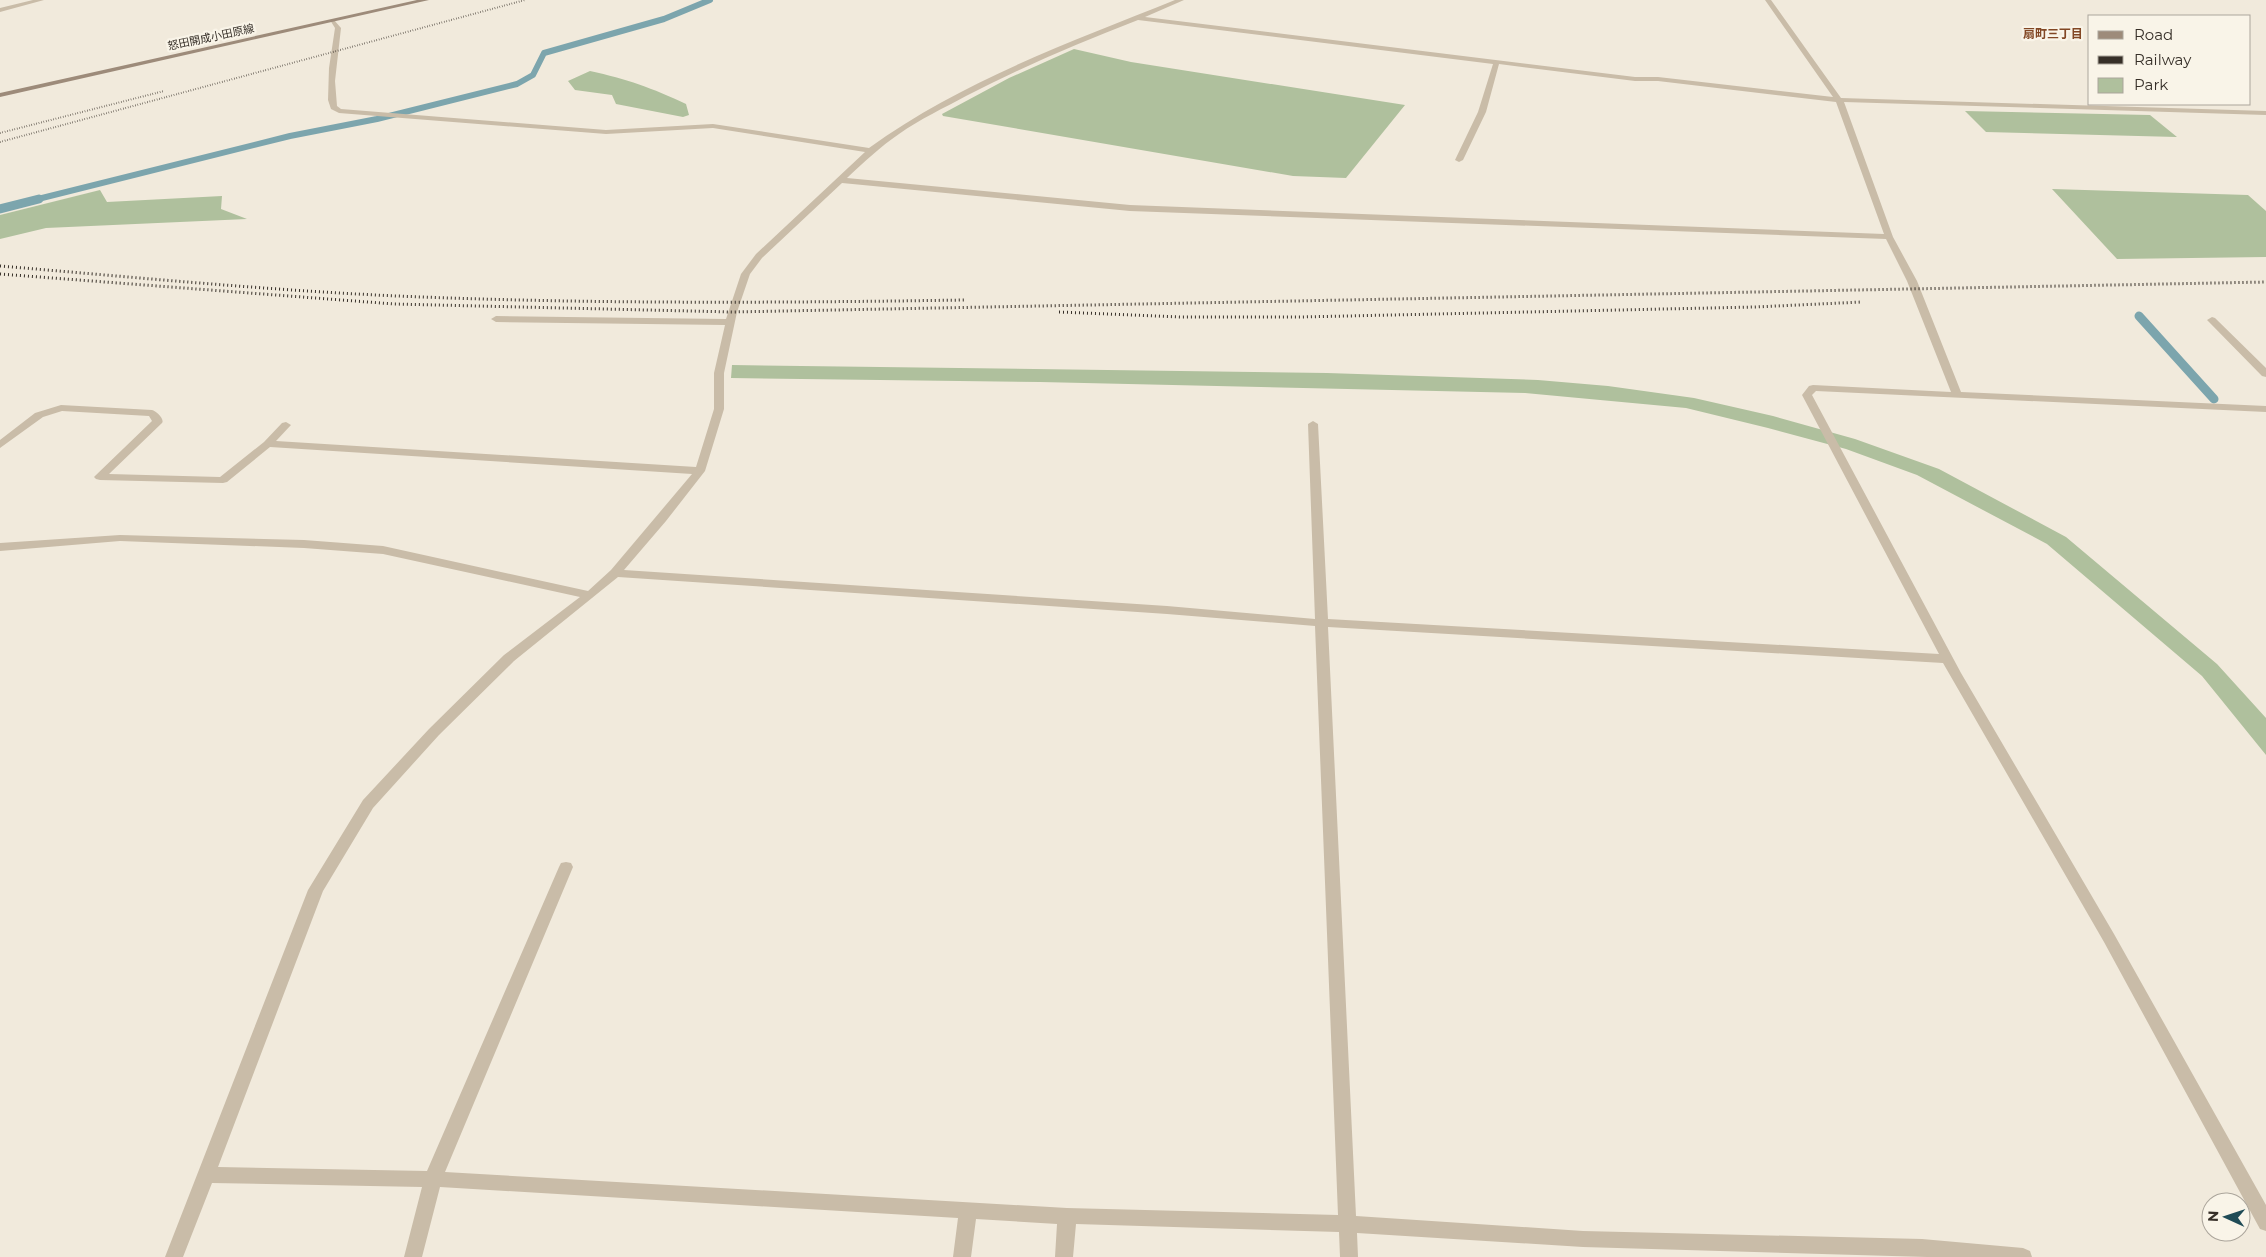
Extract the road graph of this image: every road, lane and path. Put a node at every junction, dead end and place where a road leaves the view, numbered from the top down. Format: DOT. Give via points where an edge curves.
graph roads {
  1 [pos="41,0"];
  2 [pos="426,0"];
  3 [pos="1181,0"];
  4 [pos="1768,0"];
  5 [pos="0,10"];
  6 [pos="1136,18"];
  7 [pos="332,21"];
  8 [pos="1497,61"];
  9 [pos="0,95"];
  10 [pos="1839,100"];
  11 [pos="2266,113"];
  12 [pos="871,151"];
  13 [pos="1460,160"];
  14 [pos="840,180"];
  15 [pos="1889,237"];
  16 [pos="496,319"];
  17 [pos="2212,320"];
  18 [pos="730,322"];
  19 [pos="2266,374"];
  20 [pos="1957,394"];
  21 [pos="2266,409"];
  22 [pos="1313,424"];
  23 [pos="286,425"];
  24 [pos="268,444"];
  25 [pos="0,445"];
  26 [pos="700,471"];
  27 [pos="0,547"];
  28 [pos="615,573"];
  29 [pos="590,595"];
  30 [pos="1323,623"];
  31 [pos="1947,659"];
  32 [pos="566,867"];
  33 [pos="207,1175"];
  34 [pos="433,1179"];
  35 [pos="968,1211"];
  36 [pos="1067,1216"];
  37 [pos="2266,1223"];
  38 [pos="1346,1224"];
  39 [pos="174,1257"];
  40 [pos="412,1257"];
  41 [pos="962,1257"];
  42 [pos="1064,1257"];
  43 [pos="1349,1257"];
  44 [pos="2023,1257"];
  1 -- 5 [label="street"];
  2 -- 7 [label="main road, 怒田開成小田原線"];
  3 -- 6 [label="street"];
  4 -- 10 [label="street"];
  6 -- 8 [label="street"];
  6 -- 12 [label="street" via="996,78 928,113"];
  7 -- 9 [label="main road, 怒田開成小田原線"];
  7 -- 12 [label="street" via="338,28 332,80 333,106 345,112 620,133 699,125"];
  8 -- 10 [label="street"];
  8 -- 13 [label="street" via="1482,112"];
  10 -- 11 [label="street"];
  10 -- 15 [label="street"];
  12 -- 14 [label="street"];
  14 -- 15 [label="street" via="1130,208"];
  14 -- 18 [label="street" via="759,256 746,274"];
  15 -- 20 [label="street" via="1912,281"];
  16 -- 18 [label="street"];
  17 -- 19 [label="street"];
  18 -- 26 [label="street" via="719,373 719,409"];
  20 -- 21 [label="street" via="2108,404"];
  20 -- 31 [label="street" via="1813,388 1807,396"];
  22 -- 30 [label="street"];
  23 -- 24 [label="street"];
  24 -- 25 [label="street" via="223,480 100,477 158,421 152,412 62,408 39,415"];
  24 -- 26 [label="street"];
  26 -- 28 [label="street"];
  27 -- 29 [label="street" via="120,538 383,550"];
  28 -- 29 [label="street"];
  28 -- 30 [label="street"];
  29 -- 33 [label="street" via="509,658 434,732 368,804 316,890"];
  30 -- 31 [label="street"];
  30 -- 38 [label="street"];
  31 -- 37 [label="street" via="2109,938"];
  32 -- 34 [label="street"];
  33 -- 34 [label="street"];
  33 -- 39 [label="street"];
  34 -- 35 [label="street"];
  34 -- 40 [label="street"];
  35 -- 36 [label="street"];
  35 -- 41 [label="street"];
  36 -- 38 [label="street"];
  36 -- 42 [label="street"];
  38 -- 43 [label="street"];
  38 -- 44 [label="street" via="1583,1239 1922,1248"];
}
